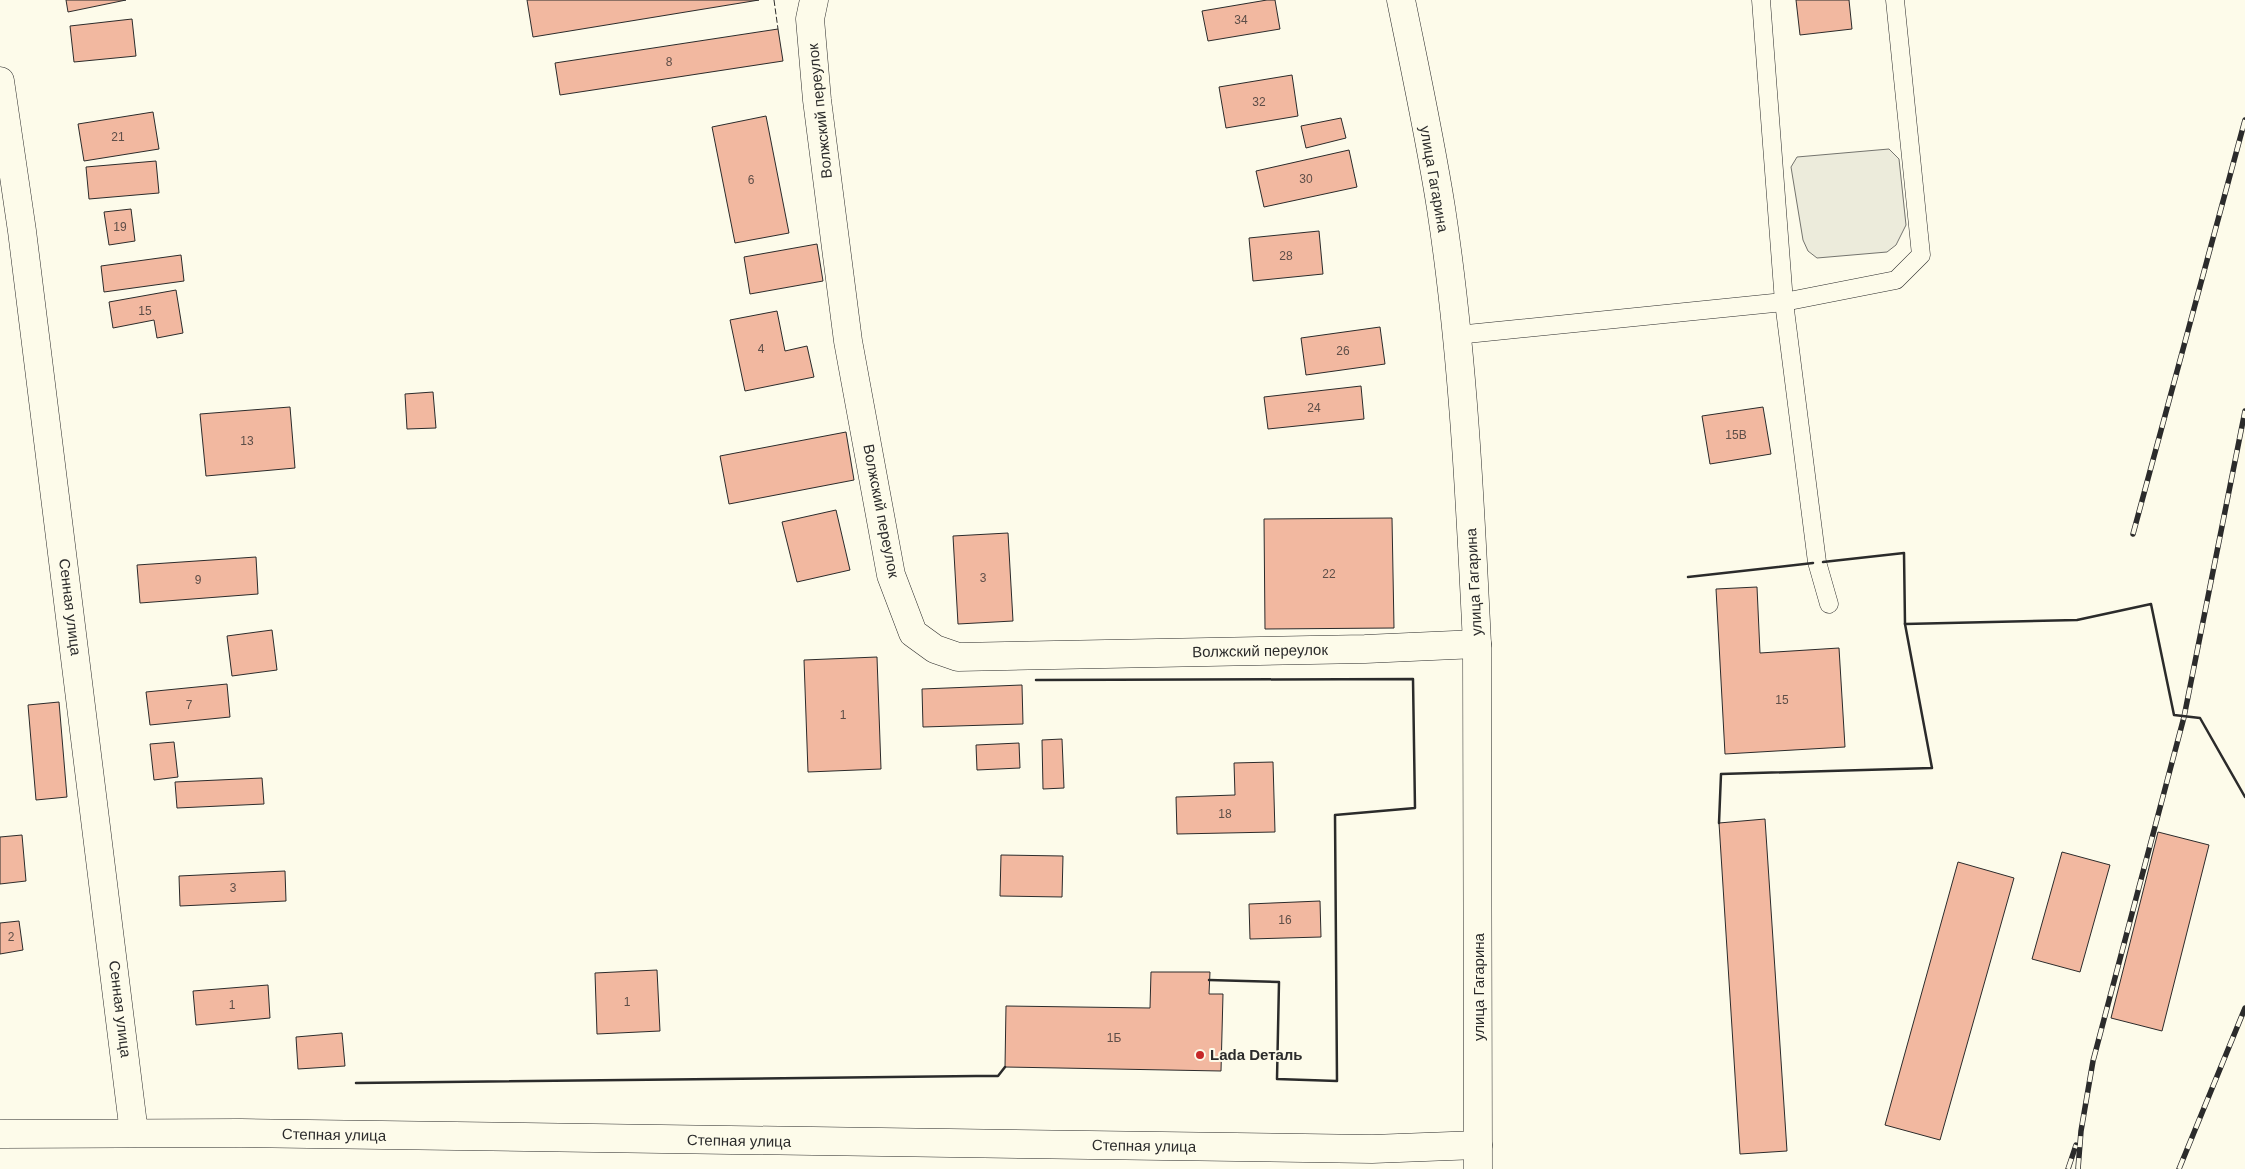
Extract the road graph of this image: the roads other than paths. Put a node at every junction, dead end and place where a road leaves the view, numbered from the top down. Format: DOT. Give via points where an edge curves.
graph roads {
  1 [pos="814,0"];
  2 [pos="1401,0"];
  3 [pos="1761,0"];
  4 [pos="1895,0"];
  5 [pos="0,81"];
  6 [pos="1784,302"];
  7 [pos="1457,335"];
  8 [pos="1829,604"];
  9 [pos="1477,644"];
  10 [pos="134,1133"];
  11 [pos="0,1134"];
  12 [pos="1478,1157"];
  1 -- 9 [label="street, Волжский переулок" via="810,19 817,100 848,341 892,575 913,633 935,649 958,657"];
  2 -- 7 [label="street, улица Гагарина" via="1441,207"];
  3 -- 6 [label="lane"];
  4 -- 6 [label="lane" via="1921,255 1896,280"];
  5 -- 10 [label="street, Сенная улица" via="24,241"];
  6 -- 7 [label="lane"];
  6 -- 8 [label="lane" via="1817,562"];
  7 -- 9 [label="street, улица Гагарина"];
  9 -- 12 [label="street, улица Гагарина"];
  10 -- 11 [label="street, Степная улица"];
  10 -- 12 [label="street, Степная улица" via="1372,1149"];
}
